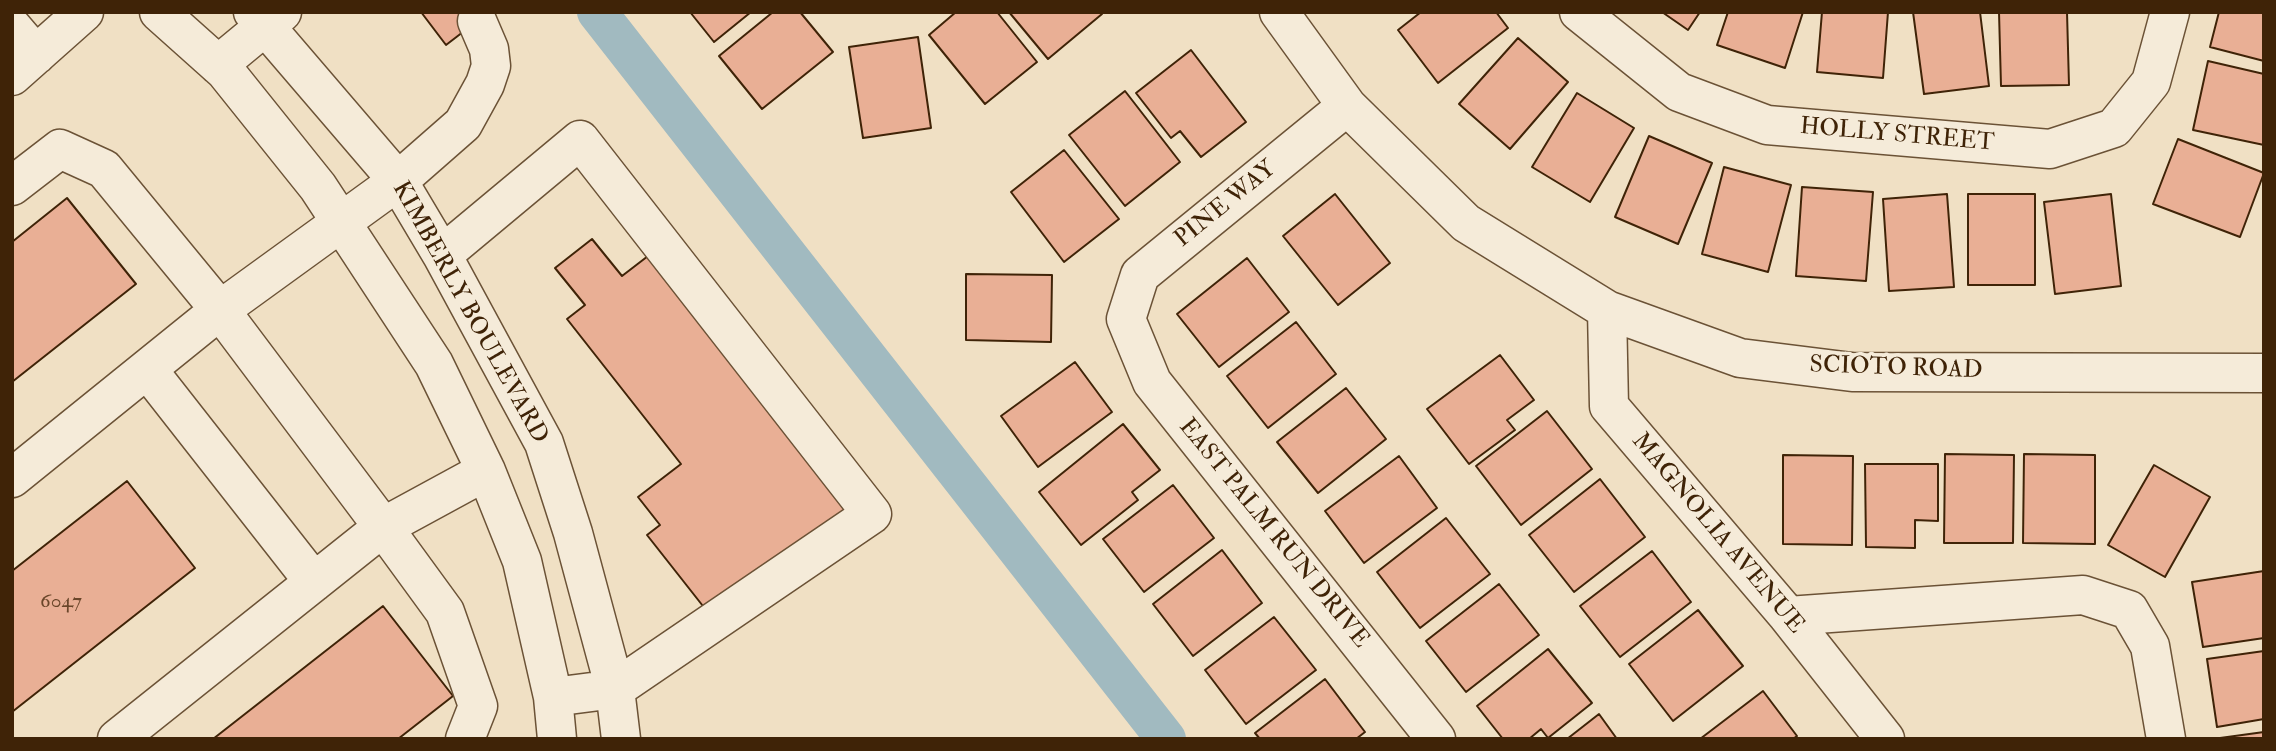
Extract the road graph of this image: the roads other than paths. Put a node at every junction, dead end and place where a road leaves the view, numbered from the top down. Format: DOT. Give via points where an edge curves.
graph roads {
  1 [pos="84,12"];
  2 [pos="159,12"];
  3 [pos="1279,12"];
  4 [pos="1579,12"];
  5 [pos="2170,12"];
  6 [pos="267,16"];
  7 [pos="477,21"];
  8 [pos="20,53"];
  9 [pos="218,65"];
  10 [pos="1347,106"];
  11 [pos="398,181"];
  12 [pos="12,186"];
  13 [pos="340,223"];
  14 [pos="442,256"];
  15 [pos="220,310"];
  16 [pos="1607,310"];
  17 [pos="1126,319"];
  18 [pos="147,369"];
  19 [pos="2264,373"];
  20 [pos="486,471"];
  21 [pos="12,478"];
  22 [pos="383,527"];
  23 [pos="314,582"];
  24 [pos="1788,616"];
  25 [pos="615,689"];
  26 [pos="553,697"];
  27 [pos="117,739"];
  28 [pos="466,739"];
  29 [pos="557,739"];
  30 [pos="621,739"];
  31 [pos="1436,739"];
  32 [pos="1885,739"];
  33 [pos="2166,739"];
  1 -- 8 [label="street"];
  2 -- 9 [label="street"];
  3 -- 10 [label="street, SCIOTO ROAD"];
  4 -- 5 [label="street, HOLLY STREET" via="1679,92 1767,125 2050,149 2114,128 2151,82"];
  6 -- 9 [label="street"];
  6 -- 11 [label="street, KIMBERLY BOULEVARD"];
  7 -- 11 [label="street" via="489,48 491,66 485,83 463,124"];
  9 -- 13 [label="street" via="318,187"];
  10 -- 16 [label="street, SCIOTO ROAD" via="1466,223"];
  10 -- 17 [label="street, PINE WAY" via="1140,275"];
  11 -- 13 [label="street"];
  11 -- 14 [label="street, KIMBERLY BOULEVARD"];
  12 -- 15 [label="street" via="60,149 104,169"];
  13 -- 15 [label="street"];
  13 -- 20 [label="street" via="434,363"];
  14 -- 25 [label="street, KIMBERLY BOULEVARD" via="544,443"];
  14 -- 25 [label="street" via="580,140 872,514"];
  15 -- 18 [label="street"];
  15 -- 22 [label="street"];
  16 -- 19 [label="street, SCIOTO ROAD" via="1740,358 1852,372"];
  16 -- 24 [label="street, MAGNOLIA AVENUE" via="1609,406"];
  17 -- 31 [label="street, EAST PALM RUN DRIVE" via="1152,382"];
  18 -- 21 [label="street"];
  18 -- 23 [label="street"];
  20 -- 22 [label="street"];
  20 -- 26 [label="street" via="522,561"];
  22 -- 23 [label="street"];
  22 -- 28 [label="street" via="445,612 478,706"];
  23 -- 27 [label="street"];
  24 -- 32 [label="street, MAGNOLIA AVENUE"];
  24 -- 33 [label="street" via="2083,595 2129,610 2150,646"];
  25 -- 26 [label="street"];
  25 -- 30 [label="street, KIMBERLY BOULEVARD"];
  26 -- 29 [label="street"];
}
